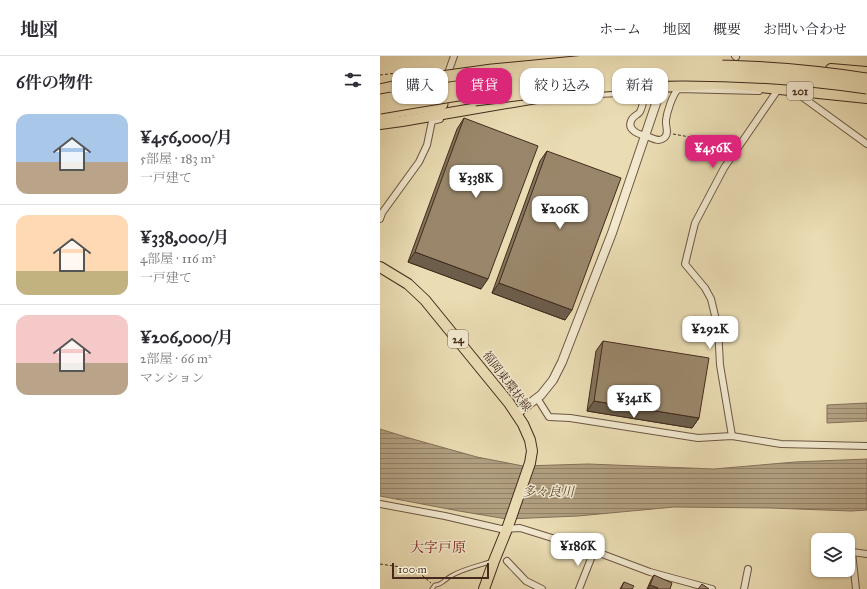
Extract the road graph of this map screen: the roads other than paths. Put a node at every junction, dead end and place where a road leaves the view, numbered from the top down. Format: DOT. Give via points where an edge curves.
graph roads {
  1 [pos="454,56"];
  2 [pos="737,59"];
  3 [pos="670,60"];
  4 [pos="786,70"];
  5 [pos="867,72"];
  6 [pos="448,73"];
  7 [pos="752,77"];
  8 [pos="867,79"];
  9 [pos="668,87"];
  10 [pos="731,87"];
  11 [pos="867,88"];
  12 [pos="380,90"];
  13 [pos="612,90"];
  14 [pos="776,91"];
  15 [pos="380,97"];
  16 [pos="867,98"];
  17 [pos="380,100"];
  18 [pos="655,104"];
  19 [pos="380,108"];
  20 [pos="380,116"];
  21 [pos="380,124"];
  22 [pos="645,136"];
  23 [pos="867,144"];
  24 [pos="380,219"];
  25 [pos="380,267"];
  26 [pos="537,398"];
  27 [pos="516,414"];
  28 [pos="732,436"];
  29 [pos="867,446"];
  30 [pos="380,504"];
  31 [pos="508,526"];
  32 [pos="594,551"];
  33 [pos="855,553"];
  34 [pos="867,554"];
  35 [pos="494,561"];
  36 [pos="507,561"];
  37 [pos="748,569"];
  38 [pos="854,577"];
  39 [pos="432,589"];
  40 [pos="484,589"];
  41 [pos="542,589"];
  42 [pos="579,589"];
  43 [pos="712,589"];
  44 [pos="744,589"];
  45 [pos="856,589"];
  1 -- 6 [label="street"];
  2 -- 3 [label="main road, 201"];
  2 -- 5 [label="main road, 201"];
  2 -- 10 [label="lane"];
  3 -- 15 [label="main road, 201" via="508,74"];
  4 -- 8 [label="highway, bridge"];
  4 -- 12 [label="highway, bridge" via="734,61 617,58 492,70 441,77"];
  4 -- 17 [label="highway, bridge" via="698,66 626,68 498,80"];
  7 -- 11 [label="highway, bridge"];
  7 -- 19 [label="highway, bridge" via="610,77 531,85"];
  7 -- 20 [label="highway, bridge" via="563,89 442,104"];
  9 -- 10 [label="main road, 201" via="713,84"];
  10 -- 14 [label="street"];
  10 -- 16 [label="main road, 201"];
  10 -- 22 [label="street" via="678,89 673,95 664,138 659,140"];
  13 -- 21 [label="main road, 201" via="564,93"];
  14 -- 23 [label="street" via="802,96"];
  14 -- 28 [label="street" via="724,168 695,224 686,264 711,299 718,328 720,365"];
  18 -- 22 [label="street"];
  22 -- 24 [label="street" via="635,132 630,123 640,112 644,98 640,92 557,96 432,121 427,145 419,162"];
  22 -- 26 [label="street" via="612,233 562,362 553,380"];
  25 -- 27 [label="main road, 福岡東環状線 / 24" via="408,284 425,300"];
  26 -- 27 [label="street"];
  26 -- 28 [label="street" via="549,417 698,438"];
  27 -- 31 [label="main road, 福岡東環状線 / 24" via="530,440 532,451"];
  28 -- 29 [label="street" via="781,444"];
  30 -- 31 [label="street" via="501,529"];
  31 -- 32 [label="street"];
  31 -- 35 [label="main road, 福岡東環状線 / 24"];
  32 -- 42 [label="street"];
  32 -- 43 [label="street" via="650,572"];
  33 -- 34 [label="street"];
  35 -- 39 [label="lane" via="465,569"];
  35 -- 40 [label="main road, 福岡東環状線 / 24"];
  36 -- 41 [label="street" via="526,580"];
  37 -- 44 [label="street"];
  38 -- 45 [label="street"];
}
